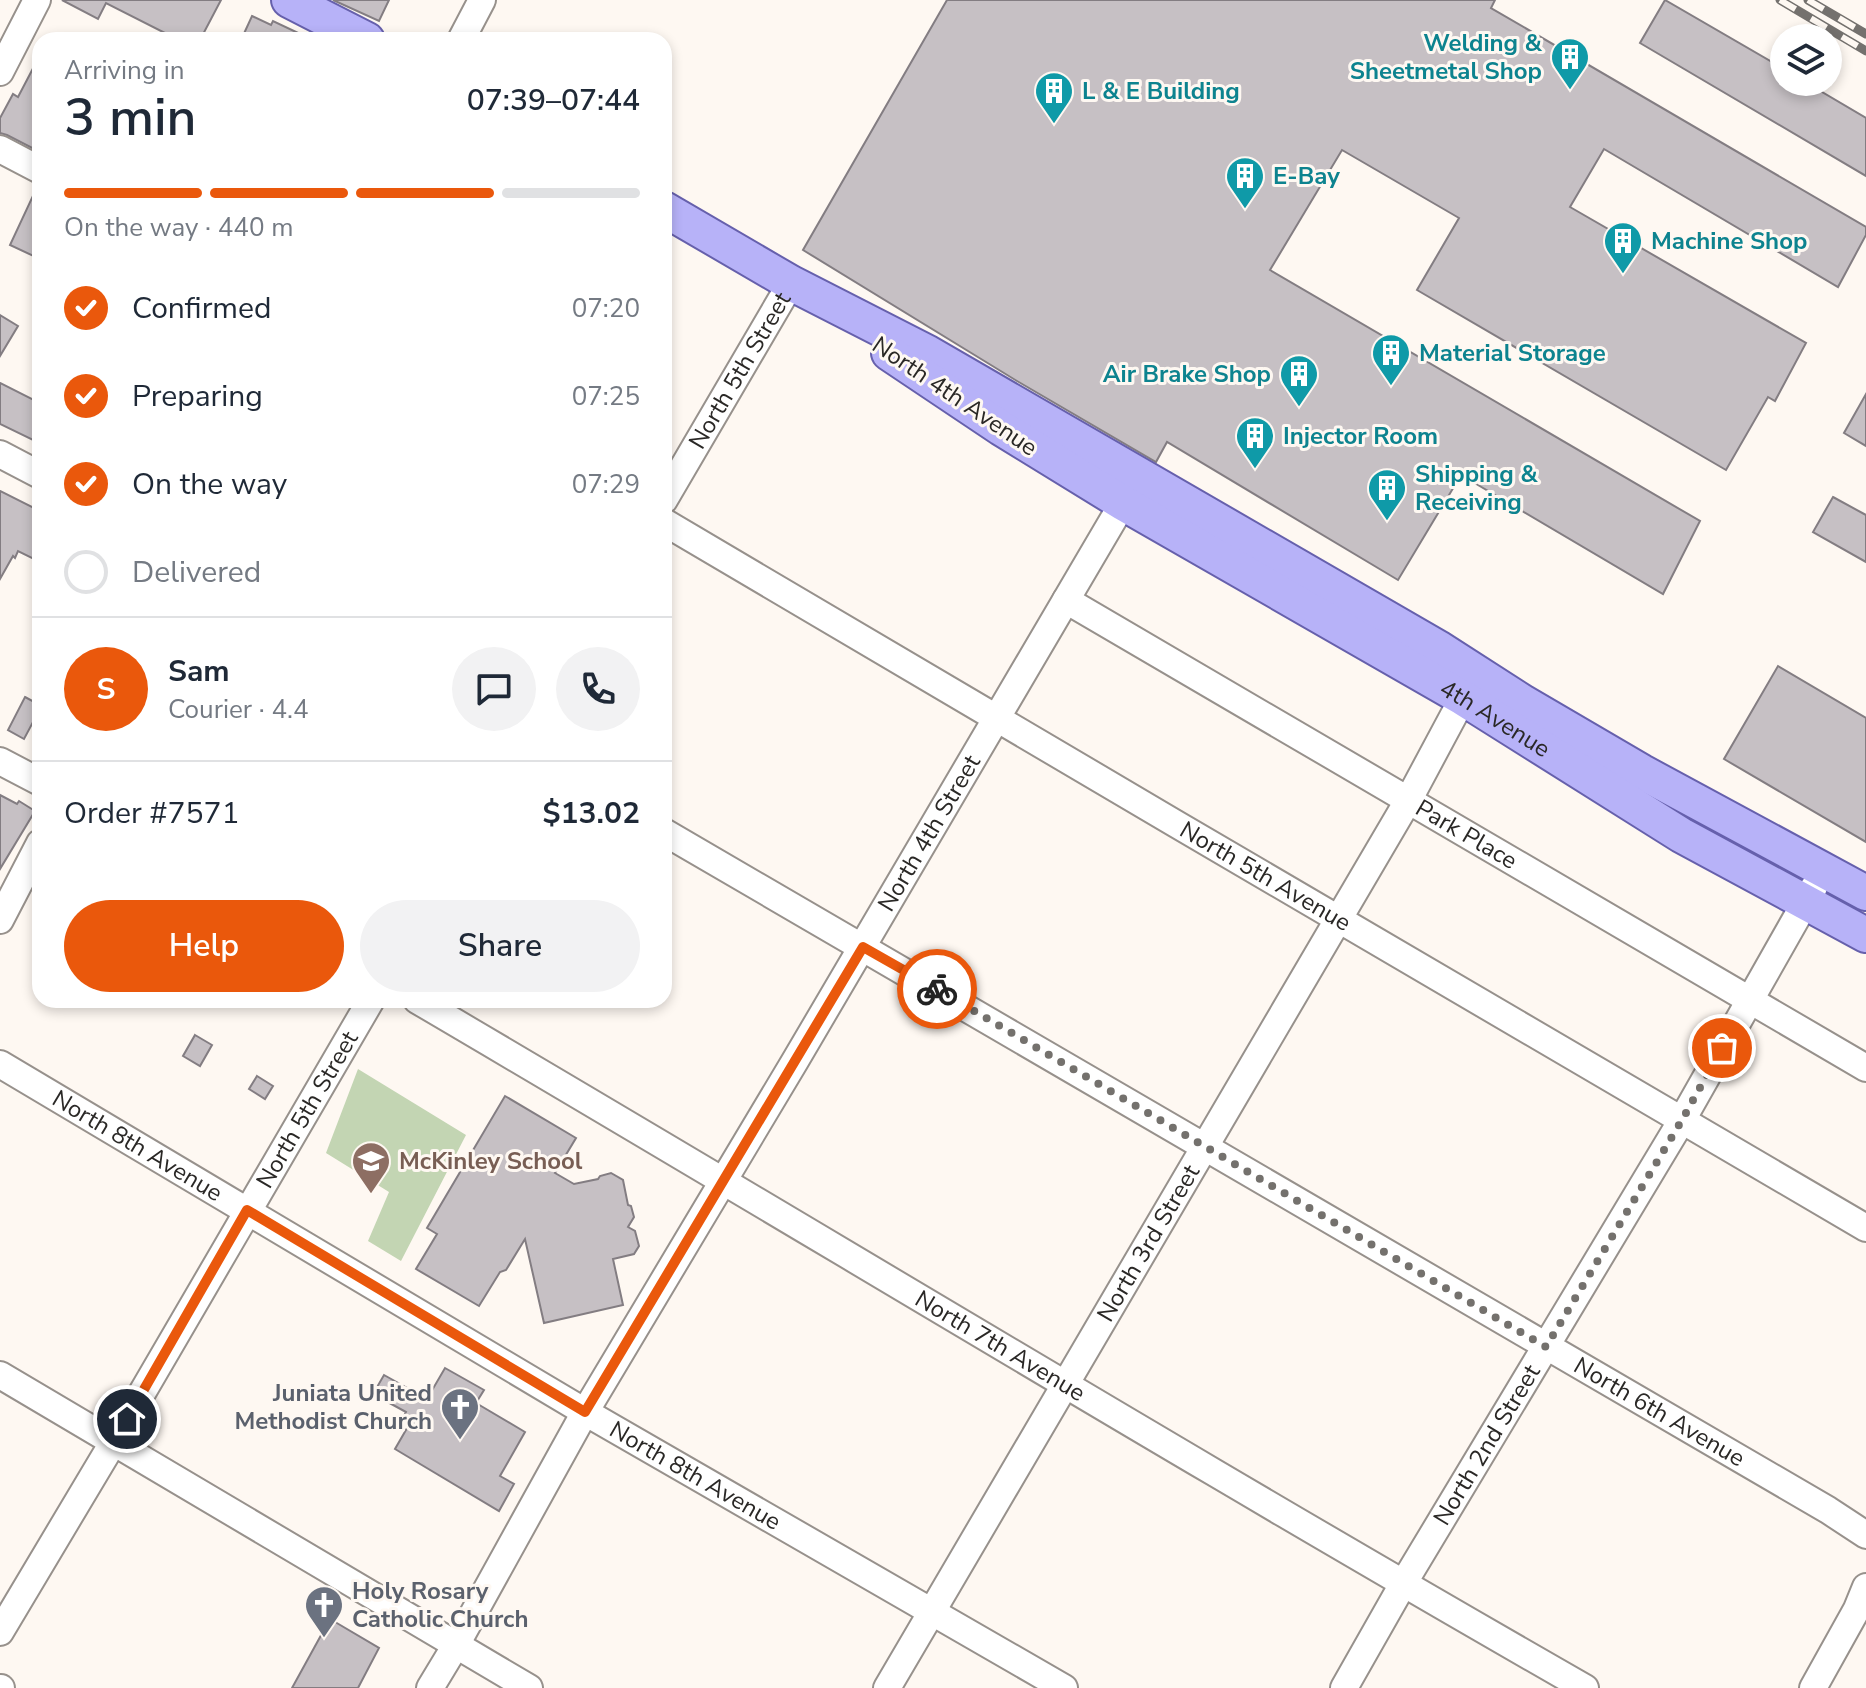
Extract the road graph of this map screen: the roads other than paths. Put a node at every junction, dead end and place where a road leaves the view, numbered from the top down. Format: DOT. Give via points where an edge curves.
graph roads {
  1 [pos="37,0"];
  2 [pos="289,0"];
  3 [pos="482,0"];
  4 [pos="351,32"];
  5 [pos="465,32"];
  6 [pos="0,72"];
  7 [pos="0,149"];
  8 [pos="32,166"];
  9 [pos="672,214"];
  10 [pos="791,283"];
  11 [pos="0,454"];
  12 [pos="32,471"];
  13 [pos="672,486"];
  14 [pos="1131,489"];
  15 [pos="672,527"];
  16 [pos="1066,600"];
  17 [pos="1470,685"];
  18 [pos="996,720"];
  19 [pos="0,761"];
  20 [pos="32,778"];
  21 [pos="1409,799"];
  22 [pos="672,837"];
  23 [pos="32,858"];
  24 [pos="1824,870"];
  25 [pos="1866,893"];
  26 [pos="1805,903"];
  27 [pos="1338,918"];
  28 [pos="0,920"];
  29 [pos="1866,935"];
  30 [pos="863,947"];
  31 [pos="1750,1001"];
  32 [pos="366,1008"];
  33 [pos="431,1008"];
  34 [pos="0,1064"];
  35 [pos="1866,1068"];
  36 [pos="1682,1120"];
  37 [pos="1205,1145"];
  38 [pos="724,1181"];
  39 [pos="247,1210"];
  40 [pos="1866,1228"];
  41 [pos="1546,1347"];
  42 [pos="0,1375"];
  43 [pos="1065,1384"];
  44 [pos="585,1412"];
  45 [pos="114,1441"];
  46 [pos="1866,1535"];
  47 [pos="1403,1584"];
  48 [pos="1866,1587"];
  49 [pos="932,1611"];
  50 [pos="0,1632"];
  51 [pos="456,1645"];
  52 [pos="430,1688"];
  53 [pos="529,1688"];
  54 [pos="887,1688"];
  55 [pos="1064,1688"];
  56 [pos="1344,1688"];
  57 [pos="1585,1688"];
  58 [pos="1813,1688"];
  1 -- 6 [label="street"];
  2 -- 4 [label="main road"];
  3 -- 5 [label="street"];
  7 -- 8 [label="street"];
  9 -- 10 [label="main road, North 4th Avenue"];
  10 -- 13 [label="street, North 5th Street"];
  10 -- 14 [label="main road, North 4th Avenue" via="1001,428"];
  11 -- 12 [label="street"];
  14 -- 16 [label="street, North 4th Street"];
  14 -- 17 [label="main road, 4th Avenue"];
  15 -- 18 [label="street, North 5th Avenue"];
  16 -- 18 [label="street, North 4th Street"];
  16 -- 21 [label="street, Park Place"];
  17 -- 21 [label="street, North 3rd Street"];
  17 -- 24 [label="main road, 4th Avenue" via="1524,703"];
  17 -- 26 [label="main road, 4th Avenue" via="1681,835"];
  18 -- 27 [label="street, North 5th Avenue"];
  18 -- 30 [label="street, North 4th Street"];
  19 -- 20 [label="street"];
  21 -- 27 [label="street, North 3rd Street"];
  21 -- 31 [label="street, Park Place"];
  22 -- 30 [label="street, North 6th Avenue"];
  23 -- 28 [label="street"];
  24 -- 25 [label="main road, 4th Avenue"];
  24 -- 26 [label="street, North 2nd Street"];
  26 -- 29 [label="main road, 4th Avenue"];
  26 -- 31 [label="street, North 2nd Street"];
  27 -- 36 [label="street, North 5th Avenue"];
  27 -- 37 [label="street, North 3rd Street"];
  30 -- 37 [label="street, North 6th Avenue"];
  30 -- 38 [label="street, North 4th Street"];
  31 -- 35 [label="street, Park Place"];
  31 -- 36 [label="street, North 2nd Street"];
  32 -- 39 [label="street, North 5th Street"];
  33 -- 38 [label="street, North 7th Avenue"];
  34 -- 39 [label="street, North 8th Avenue"];
  36 -- 40 [label="street, North 5th Avenue"];
  36 -- 41 [label="street, North 2nd Street"];
  37 -- 41 [label="street, North 6th Avenue"];
  37 -- 43 [label="street, North 3rd Street"];
  38 -- 43 [label="street, North 7th Avenue"];
  38 -- 44 [label="street, North 4th Street"];
  39 -- 44 [label="street, North 8th Avenue"];
  39 -- 45 [label="street, North 5th Street"];
  41 -- 46 [label="street, North 6th Avenue"];
  41 -- 47 [label="street, North 2nd Street"];
  42 -- 45 [label="street"];
  43 -- 47 [label="street, North 7th Avenue"];
  43 -- 49 [label="street, North 3rd Street"];
  44 -- 49 [label="street, North 8th Avenue"];
  44 -- 51 [label="street, North 4th Street"];
  45 -- 50 [label="street, North 5th Street"];
  45 -- 51 [label="street"];
  47 -- 56 [label="street, North 2nd Street"];
  47 -- 57 [label="street, North 7th Avenue"];
  48 -- 58 [label="street"];
  49 -- 54 [label="street, North 3rd Street"];
  49 -- 55 [label="street, North 8th Avenue"];
  51 -- 52 [label="street, North 4th Street"];
  51 -- 53 [label="street"];
}
